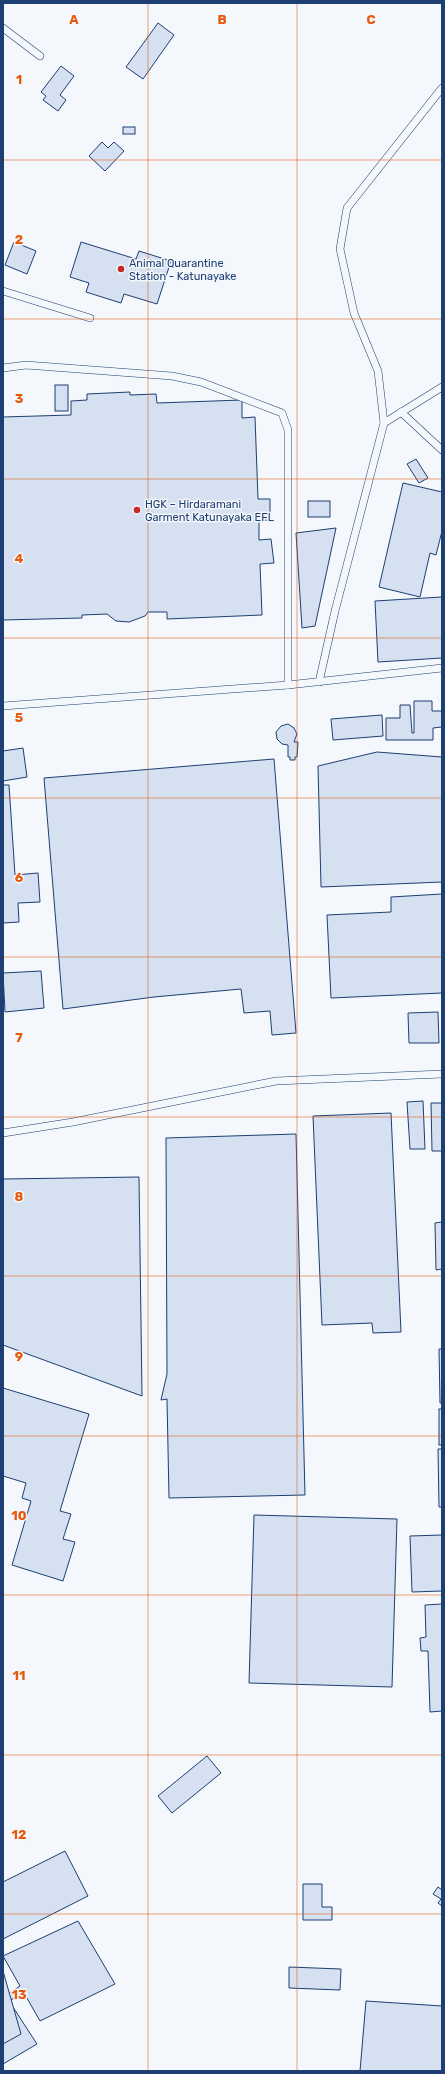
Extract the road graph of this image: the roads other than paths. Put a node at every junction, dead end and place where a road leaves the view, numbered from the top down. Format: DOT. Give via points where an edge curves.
graph roads {
  1 [pos="3,28"];
  2 [pos="40,56"];
  3 [pos="442,88"];
  4 [pos="3,291"];
  5 [pos="90,318"];
  6 [pos="3,368"];
  7 [pos="442,386"];
  8 [pos="401,412"];
  9 [pos="384,423"];
  10 [pos="442,450"];
  11 [pos="442,668"];
  12 [pos="319,682"];
  13 [pos="288,686"];
  14 [pos="3,706"];
  15 [pos="442,1074"];
  16 [pos="3,1133"];
  1 -- 2 [label="lane"];
  3 -- 9 [label="lane" via="347,208 340,249 354,313 378,371"];
  4 -- 5 [label="lane"];
  6 -- 13 [label="lane" via="26,365 172,376 202,382 282,413 288,430"];
  7 -- 8 [label="lane"];
  8 -- 9 [label="lane"];
  8 -- 10 [label="lane"];
  9 -- 12 [label="lane"];
  11 -- 12 [label="lane"];
  12 -- 13 [label="lane"];
  13 -- 14 [label="lane"];
  15 -- 16 [label="lane" via="276,1081 73,1122"];
}
